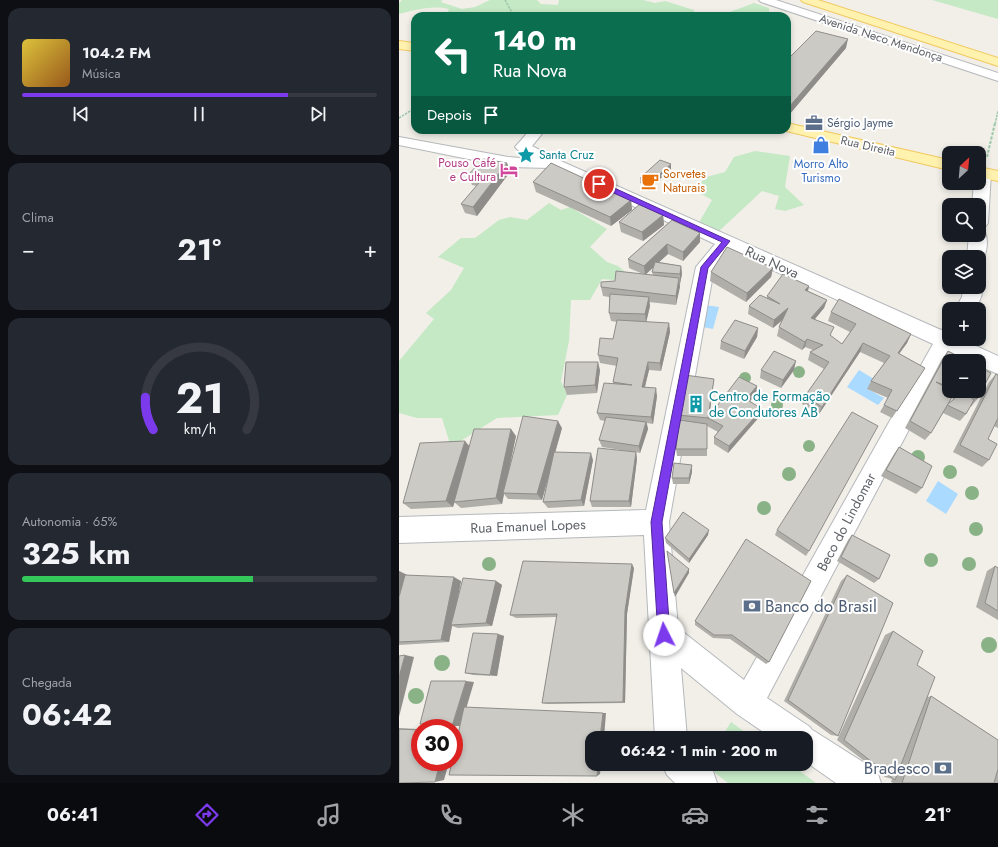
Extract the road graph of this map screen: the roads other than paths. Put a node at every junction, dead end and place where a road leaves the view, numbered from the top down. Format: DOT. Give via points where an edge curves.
graph roads {
  1 [pos="765,0"];
  2 [pos="807,0"];
  3 [pos="399,45"];
  4 [pos="411,46"];
  5 [pos="998,62"];
  6 [pos="998,77"];
  7 [pos="791,128"];
  8 [pos="534,134"];
  9 [pos="399,141"];
  10 [pos="523,147"];
  11 [pos="508,162"];
  12 [pos="942,163"];
  13 [pos="557,164"];
  14 [pos="987,174"];
  15 [pos="983,198"];
  16 [pos="727,241"];
  17 [pos="942,336"];
  18 [pos="943,346"];
  19 [pos="962,346"];
  20 [pos="998,366"];
  21 [pos="656,522"];
  22 [pos="399,530"];
  23 [pos="664,635"];
  24 [pos="748,703"];
  25 [pos="671,731"];
  26 [pos="789,731"];
  27 [pos="813,748"];
  28 [pos="674,771"];
  29 [pos="686,771"];
  30 [pos="677,783"];
  31 [pos="701,783"];
  32 [pos="865,783"];
  1 -- 6 [label="street, Avenida Neco Mendonça"];
  2 -- 5 [label="main road, Avenida Neco Mendonça"];
  3 -- 4 [label="main road"];
  7 -- 12 [label="main road, Rua Direita"];
  8 -- 10 [label="street"];
  9 -- 11 [label="street"];
  10 -- 11 [label="street"];
  10 -- 13 [label="street, Rua Nova"];
  11 -- 13 [label="street"];
  13 -- 16 [label="street, Rua Nova"];
  14 -- 15 [label="street"];
  16 -- 17 [label="street, Rua Nova"];
  16 -- 21 [label="street" via="705,267"];
  18 -- 24 [label="street, Beco do Lindomar"];
  19 -- 20 [label="street, Rua Nova"];
  21 -- 22 [label="street, Rua Emanuel Lopes"];
  21 -- 23 [label="street"];
  23 -- 24 [label="street"];
  23 -- 25 [label="street"];
  24 -- 26 [label="street"];
  27 -- 32 [label="street"];
  28 -- 30 [label="street"];
  29 -- 31 [label="street"];
}
